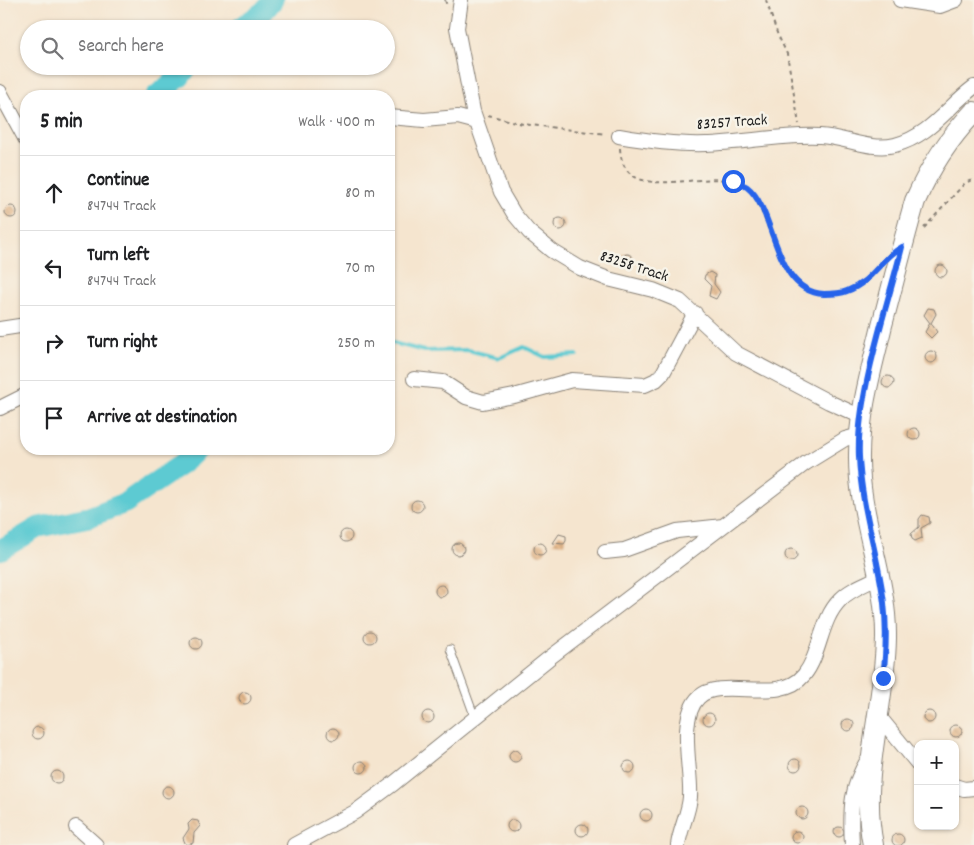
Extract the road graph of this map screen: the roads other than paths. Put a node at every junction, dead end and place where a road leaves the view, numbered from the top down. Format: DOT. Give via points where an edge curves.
graph roads {
  1 [pos="461,0"];
  2 [pos="900,0"];
  3 [pos="956,0"];
  4 [pos="974,87"];
  5 [pos="0,92"];
  6 [pos="974,112"];
  7 [pos="475,117"];
  8 [pos="395,118"];
  9 [pos="20,129"];
  10 [pos="619,136"];
  11 [pos="695,313"];
  12 [pos="20,326"];
  13 [pos="0,329"];
  14 [pos="414,379"];
  15 [pos="20,398"];
  16 [pos="0,408"];
  17 [pos="861,426"];
  18 [pos="724,526"];
  19 [pos="605,552"];
  20 [pos="879,577"];
  21 [pos="450,650"];
  22 [pos="877,714"];
  23 [pos="475,718"];
  24 [pos="872,755"];
  25 [pos="914,759"];
  26 [pos="959,787"];
  27 [pos="974,788"];
  28 [pos="76,827"];
  29 [pos="96,845"];
  30 [pos="294,845"];
  31 [pos="678,845"];
  32 [pos="852,845"];
  33 [pos="873,845"];
  1 -- 7 [label="street, 83258 Track" via="457,28"];
  2 -- 3 [label="street" via="940,6"];
  4 -- 10 [label="street, 83257 Track" via="918,136 882,146 822,136 706,144"];
  5 -- 9 [label="street"];
  6 -- 17 [label="street" via="929,171 915,201 871,370"];
  7 -- 8 [label="street" via="424,120"];
  7 -- 11 [label="street, 83258 Track" via="501,192 529,232 580,268 669,296"];
  11 -- 14 [label="street" via="663,373 645,385 572,380 483,402 473,401 443,382"];
  11 -- 17 [label="street, 83258 Track" via="736,353 842,409"];
  12 -- 13 [label="street"];
  15 -- 16 [label="street"];
  17 -- 18 [label="street"];
  17 -- 20 [label="street" via="861,480"];
  18 -- 19 [label="street" via="677,532 624,550"];
  18 -- 23 [label="street"];
  20 -- 22 [label="street" via="884,600 886,657"];
  20 -- 31 [label="street" via="839,601 830,614 805,675 796,683 782,689 734,688 707,693 699,698 688,724 690,800"];
  21 -- 23 [label="lane"];
  22 -- 24 [label="street"];
  22 -- 25 [label="street"];
  23 -- 30 [label="street" via="371,801"];
  24 -- 32 [label="street" via="859,772 853,793"];
  24 -- 33 [label="street" via="868,821"];
  26 -- 27 [label="street"];
  28 -- 29 [label="street"];
}
